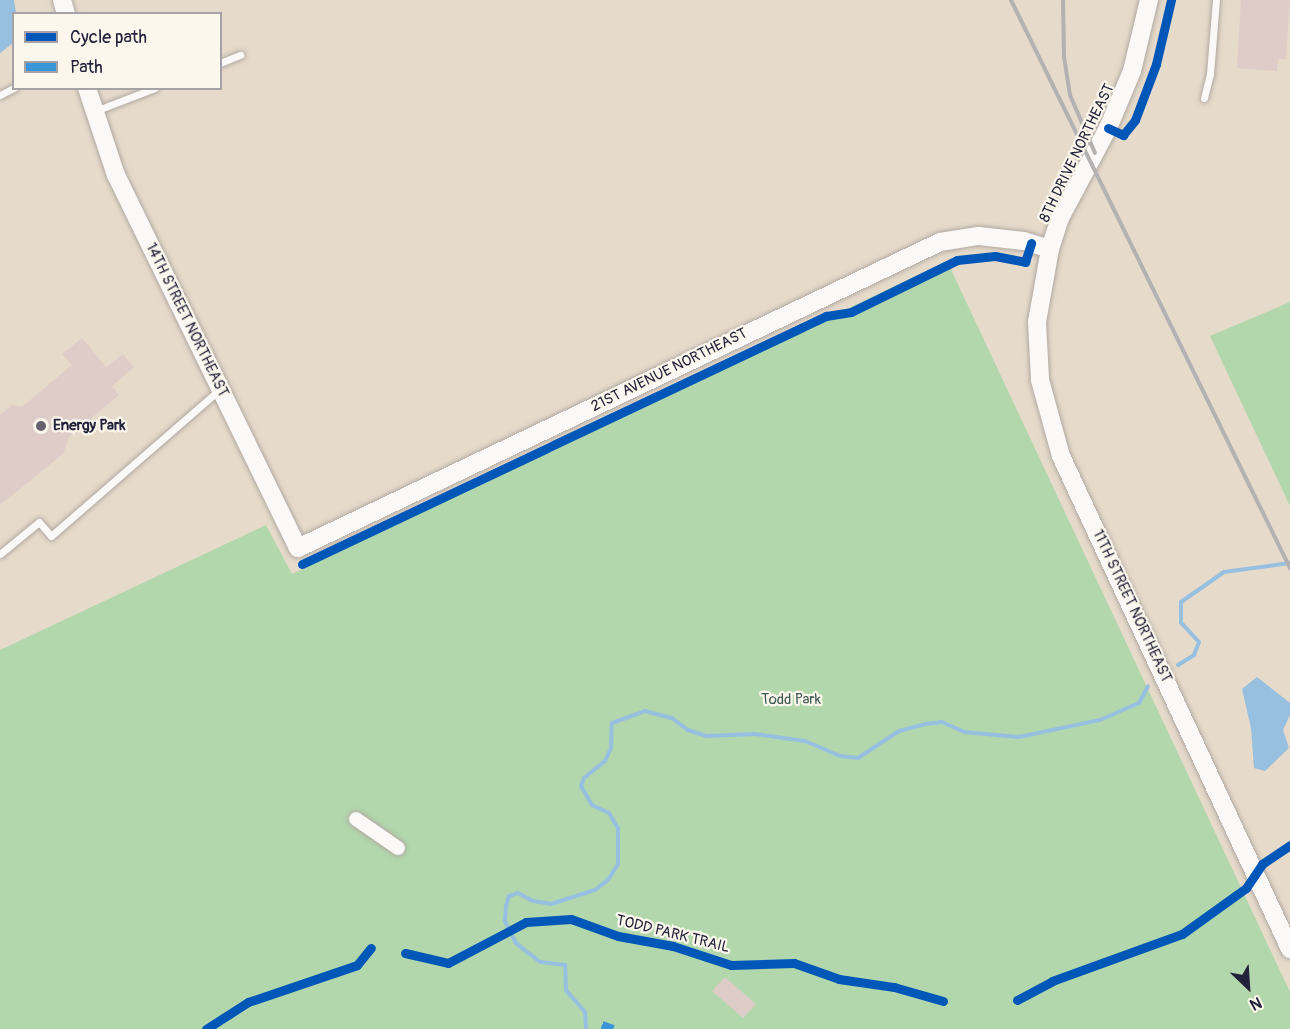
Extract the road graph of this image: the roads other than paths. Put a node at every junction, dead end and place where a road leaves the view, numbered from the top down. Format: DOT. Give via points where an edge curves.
graph roads {
  1 [pos="1149,0"];
  2 [pos="1216,0"];
  3 [pos="240,55"];
  4 [pos="222,62"];
  5 [pos="88,90"];
  6 [pos="150,90"];
  7 [pos="1204,98"];
  8 [pos="94,111"];
  9 [pos="1050,249"];
  10 [pos="220,389"];
  11 [pos="297,548"];
  12 [pos="0,555"];
  13 [pos="356,819"];
  14 [pos="398,848"];
  15 [pos="1290,949"];
  1 -- 9 [label="street, 8TH DRIVE NORTHEAST" via="1132,71 1108,128 1060,218"];
  2 -- 7 [label="lane" via="1210,74"];
  3 -- 4 [label="lane"];
  5 -- 8 [label="street, 14TH STREET NORTHEAST"];
  6 -- 8 [label="lane"];
  8 -- 10 [label="street, 14TH STREET NORTHEAST" via="116,175"];
  9 -- 11 [label="street, 21ST AVENUE NORTHEAST" via="1024,241 979,236 940,242"];
  9 -- 15 [label="street, 11TH STREET NORTHEAST" via="1037,322 1044,405 1061,456"];
  10 -- 11 [label="street, 14TH STREET NORTHEAST"];
  10 -- 12 [label="lane" via="51,536 39,522"];
  13 -- 14 [label="street"];
}
